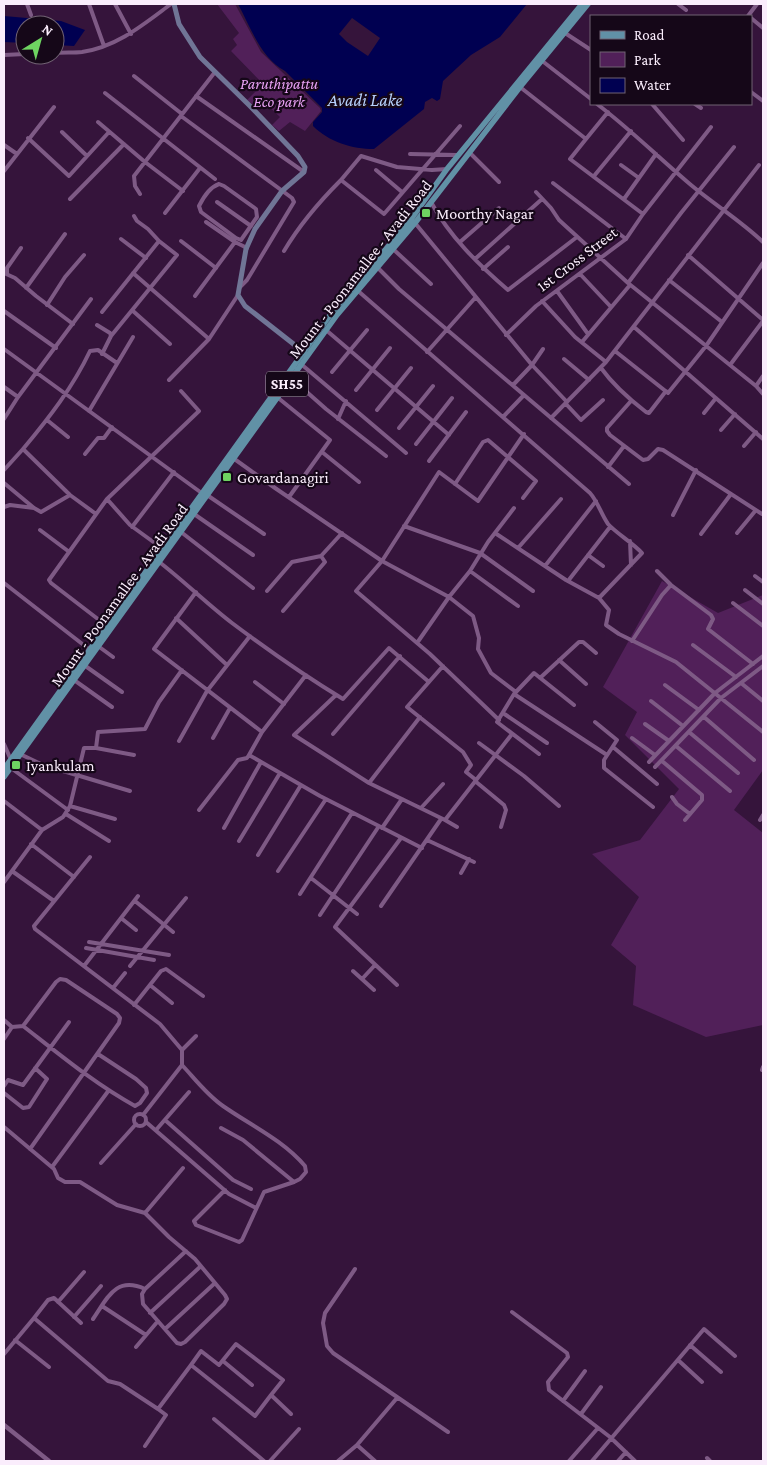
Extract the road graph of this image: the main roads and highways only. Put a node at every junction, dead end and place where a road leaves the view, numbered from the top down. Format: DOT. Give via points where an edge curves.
graph roads {
  1 [pos="172,4"];
  2 [pos="582,4"];
  3 [pos="588,4"];
  4 [pos="540,59"];
  5 [pos="356,288"];
  6 [pos="305,354"];
  7 [pos="231,456"];
  8 [pos="205,494"];
  9 [pos="157,561"];
  10 [pos="10,765"];
  11 [pos="4,777"];
  1 -- 6 [label="main road" via="179,24 200,57 298,156 305,167 253,228 238,295 245,306"];
  2 -- 4 [label="main road, Mount - Poonamallee - Avadi Road / SH55"];
  3 -- 4 [label="main road, Mount - Poonamallee - Avadi Road / SH55"];
  4 -- 5 [label="main road, Mount - Poonamallee - Avadi Road / SH55" via="458,156"];
  4 -- 5 [label="main road, Mount - Poonamallee - Avadi Road / SH55" via="415,223"];
  5 -- 6 [label="main road, Mount - Poonamallee - Avadi Road / SH55"];
  5 -- 6 [label="main road, Mount - Poonamallee - Avadi Road / SH55"];
  6 -- 7 [label="main road, Mount - Poonamallee - Avadi Road / SH55"];
  6 -- 7 [label="main road, Mount - Poonamallee - Avadi Road / SH55" via="291,378"];
  7 -- 8 [label="main road, Mount - Poonamallee - Avadi Road / SH55"];
  8 -- 9 [label="main road, Mount - Poonamallee - Avadi Road / SH55"];
  8 -- 9 [label="main road, Mount - Poonamallee - Avadi Road / SH55" via="194,514"];
  9 -- 10 [label="main road, Mount - Poonamallee - Avadi Road / SH55"];
  9 -- 10 [label="main road, Mount - Poonamallee - Avadi Road / SH55"];
  10 -- 11 [label="main road, Mount - Poonamallee - Avadi Road / SH55"];
}
